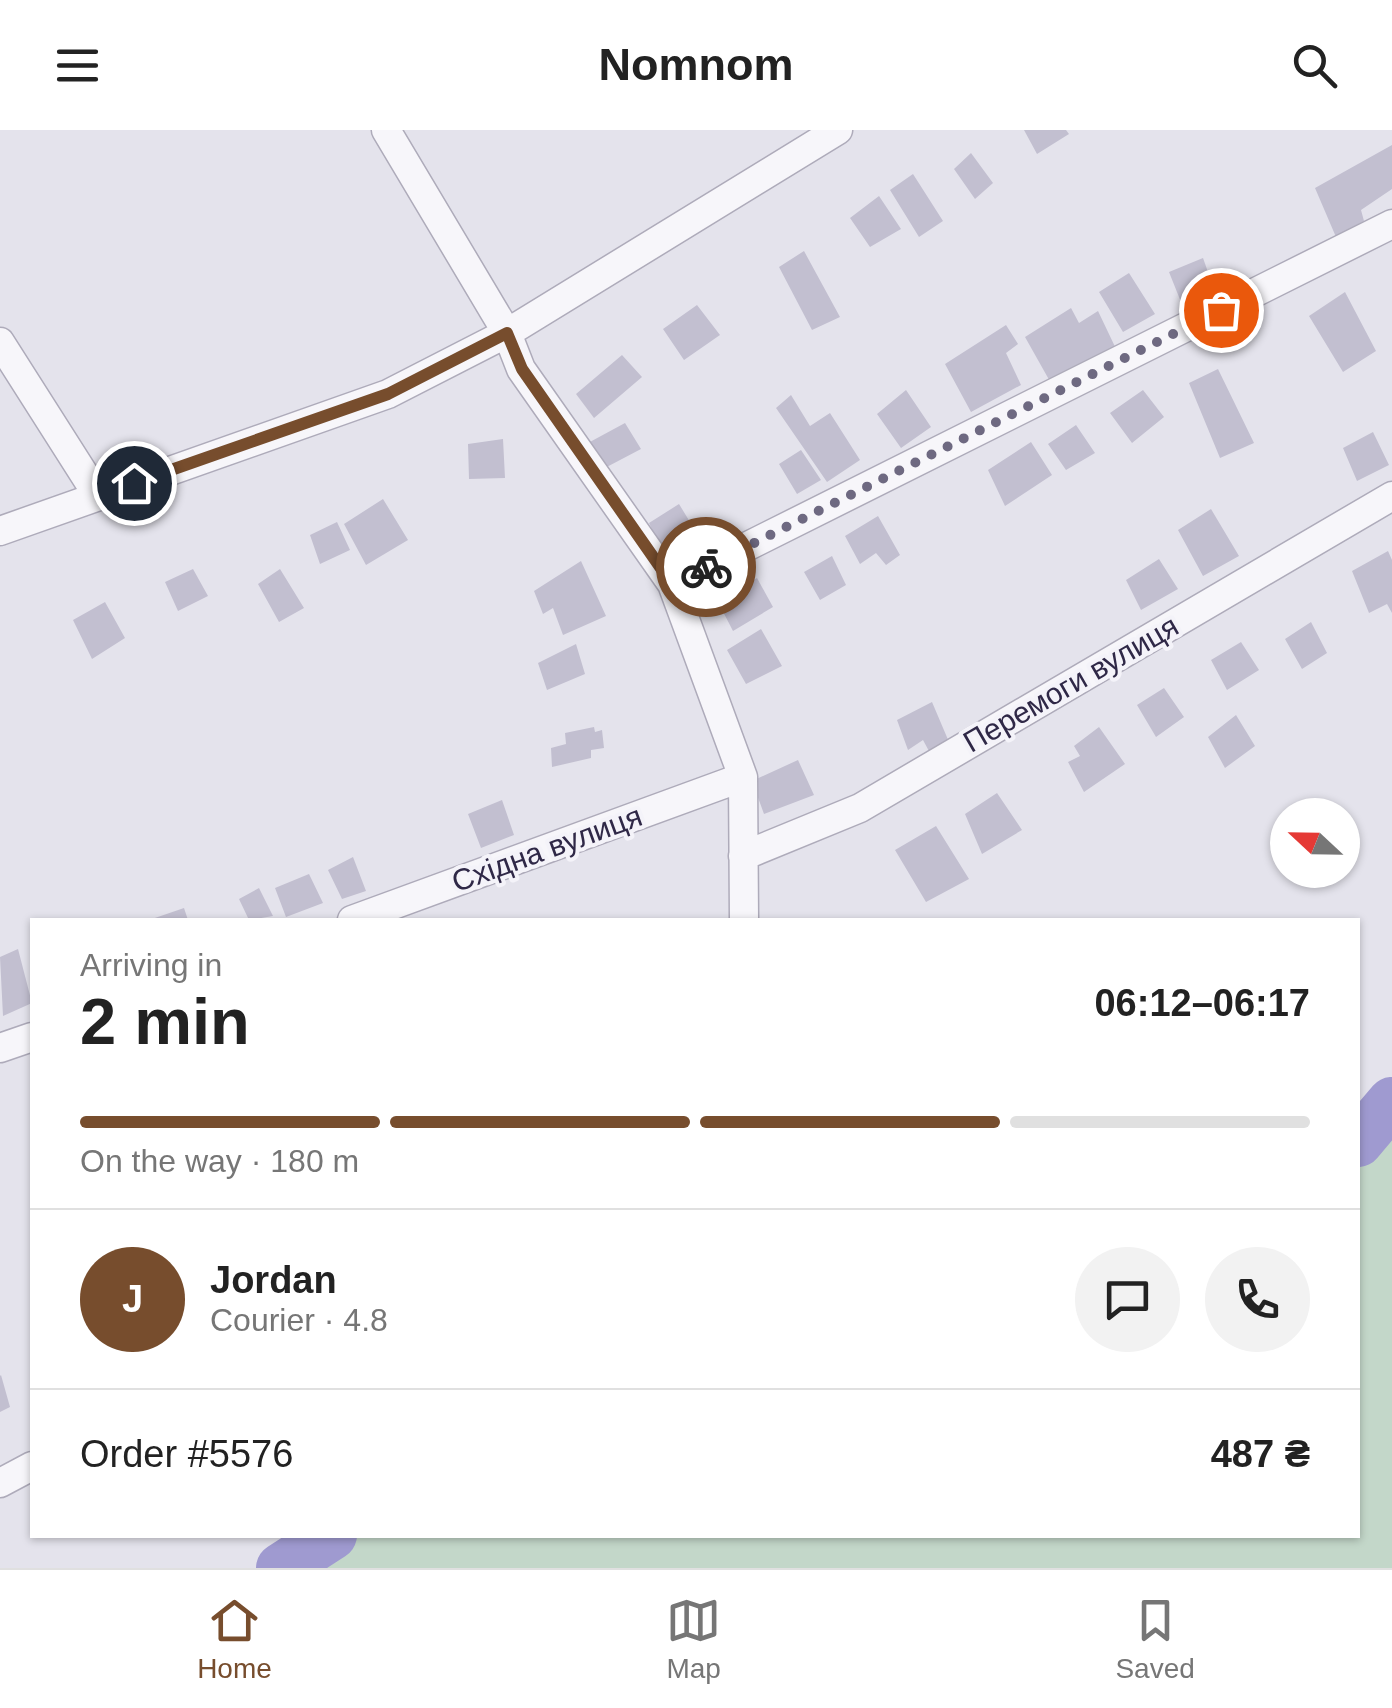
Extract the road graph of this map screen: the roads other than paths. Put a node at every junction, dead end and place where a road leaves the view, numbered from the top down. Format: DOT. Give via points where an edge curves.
graph roads {
  1 [pos="386,130"];
  2 [pos="838,130"];
  3 [pos="1392,224"];
  4 [pos="507,333"];
  5 [pos="0,342"];
  6 [pos="98,496"];
  7 [pos="1392,496"];
  8 [pos="0,531"];
  9 [pos="672,584"];
  10 [pos="743,777"];
  11 [pos="743,856"];
  12 [pos="357,918"];
  13 [pos="744,918"];
  14 [pos="30,1037"];
  15 [pos="0,1048"];
  16 [pos="30,1467"];
  17 [pos="0,1483"];
  1 -- 4 [label="street"];
  2 -- 4 [label="street"];
  3 -- 9 [label="street"];
  4 -- 6 [label="street" via="388,394"];
  4 -- 9 [label="street" via="522,369"];
  5 -- 6 [label="street"];
  6 -- 8 [label="street"];
  7 -- 11 [label="street, Перемоги вулиця" via="860,808"];
  9 -- 10 [label="street"];
  10 -- 11 [label="street"];
  10 -- 12 [label="street, Східна вулиця"];
  11 -- 13 [label="street"];
  14 -- 15 [label="street"];
  16 -- 17 [label="street"];
}
